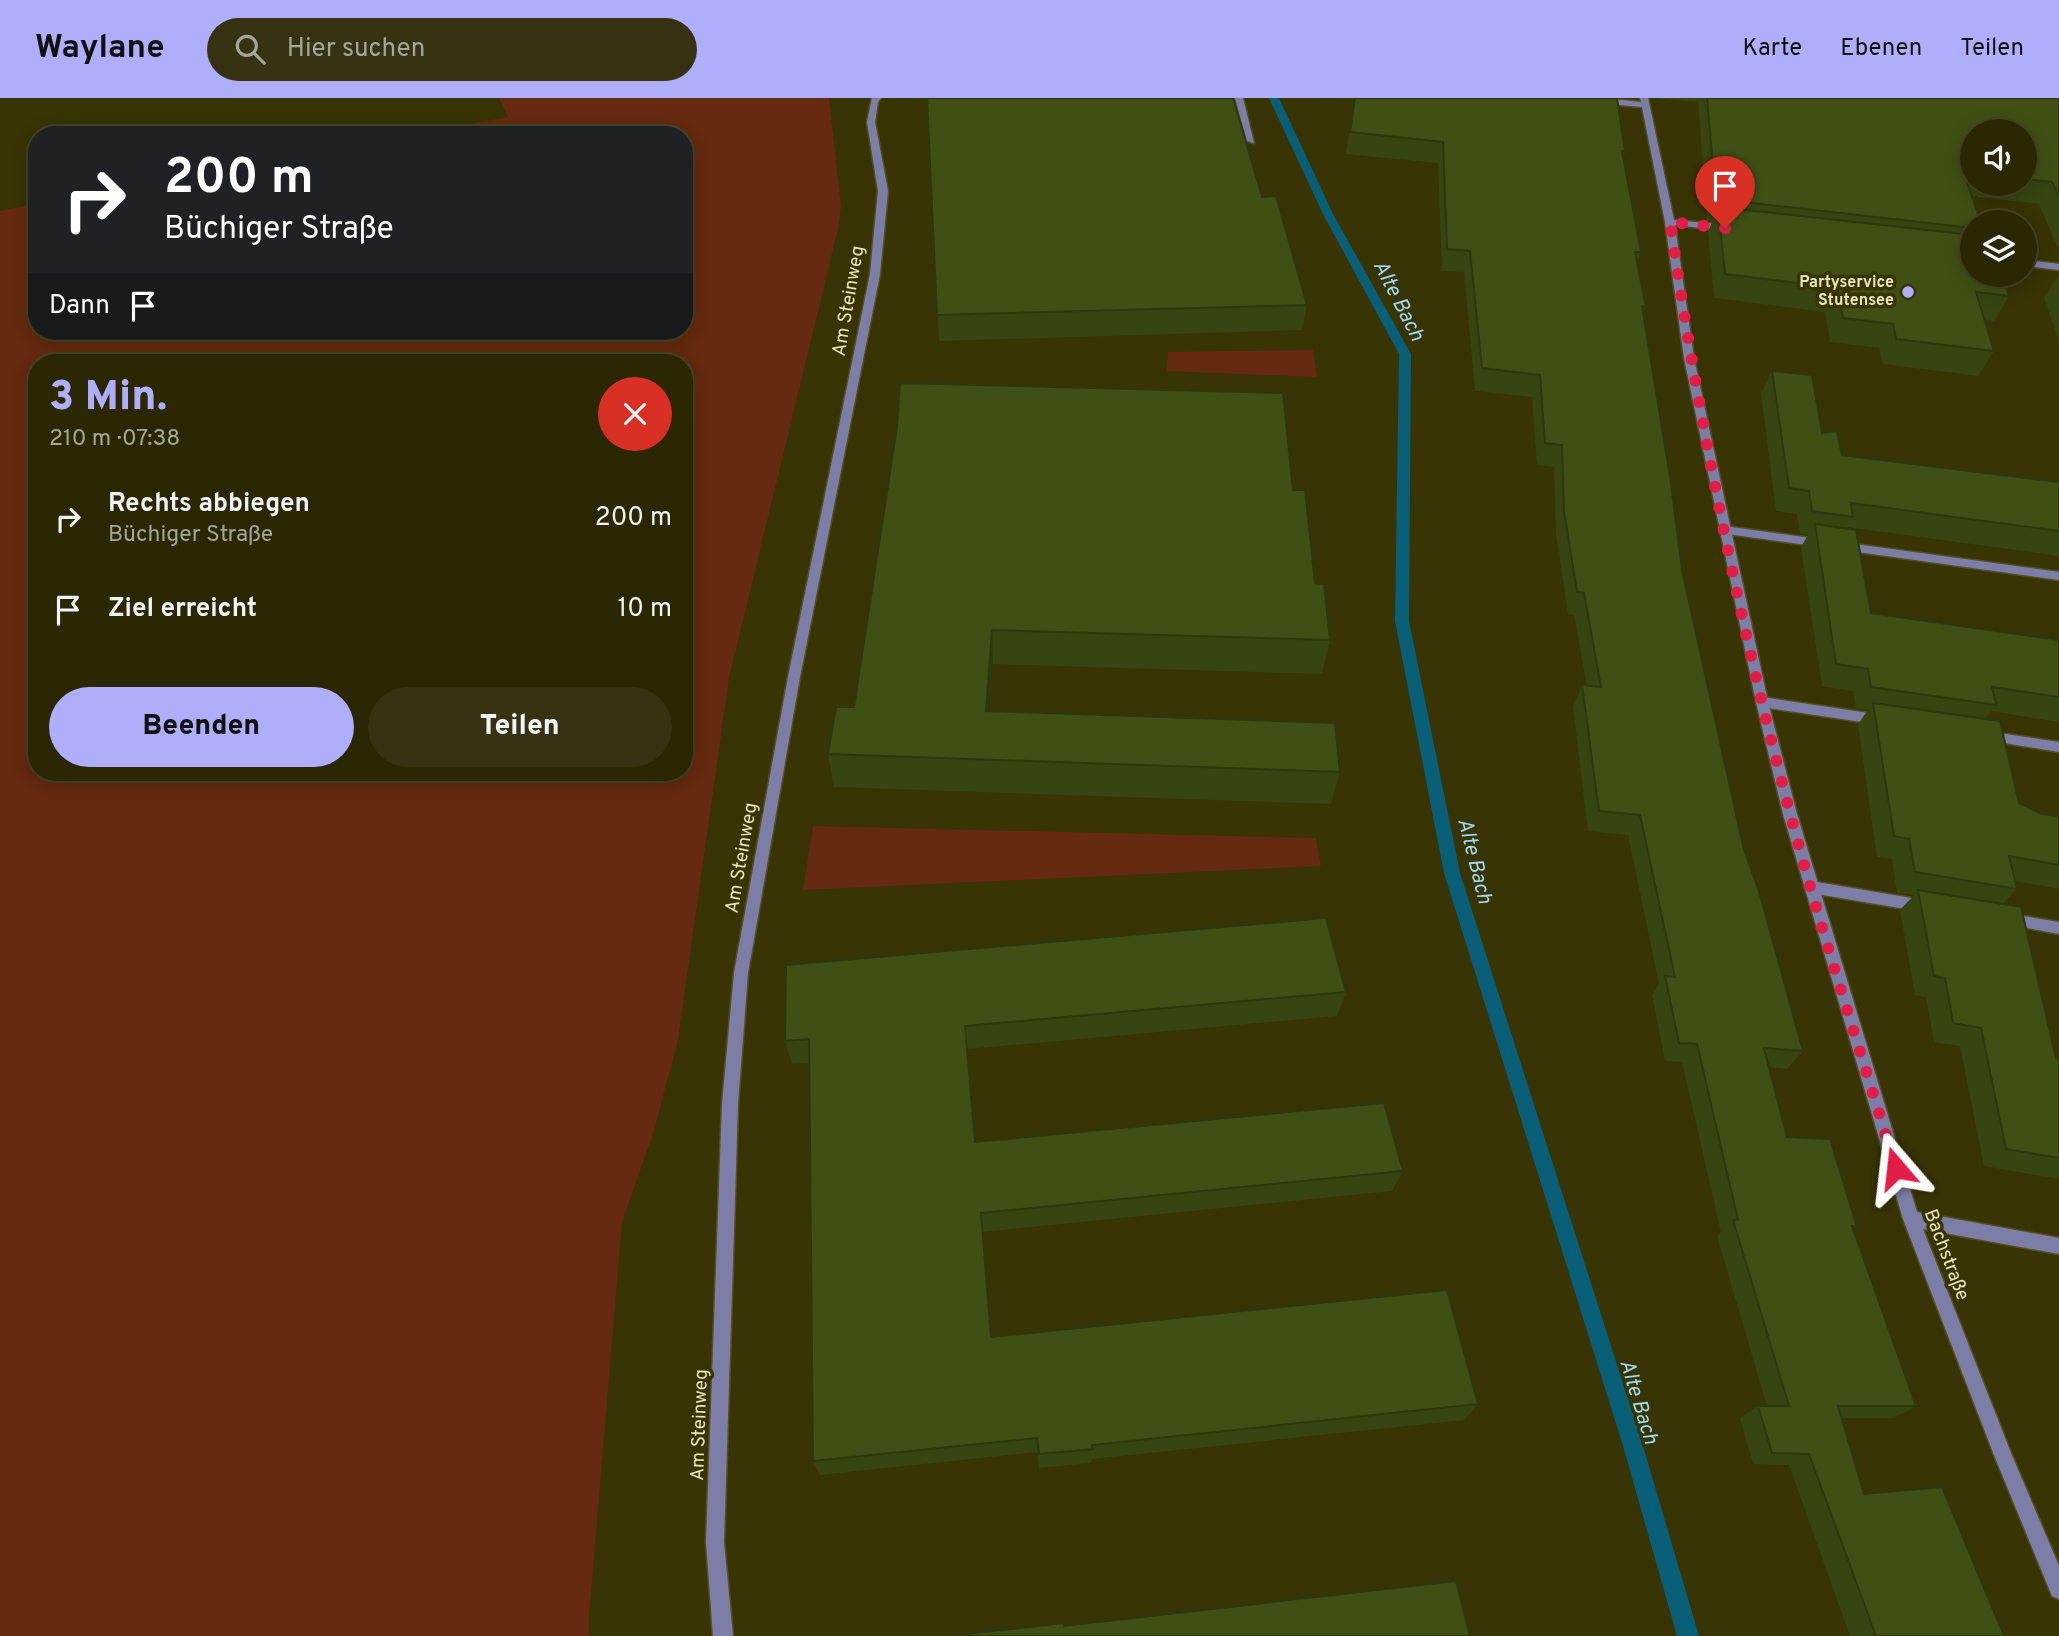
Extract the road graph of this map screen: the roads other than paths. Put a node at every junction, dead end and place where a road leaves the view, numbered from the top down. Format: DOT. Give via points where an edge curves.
graph roads {
  1 [pos="877,98"];
  2 [pos="1239,98"];
  3 [pos="1586,100"];
  4 [pos="1645,102"];
  5 [pos="1251,141"];
  6 [pos="1670,222"];
  7 [pos="1738,230"];
  8 [pos="2037,264"];
  9 [pos="2059,267"];
  10 [pos="1724,530"];
  11 [pos="2059,576"];
  12 [pos="1762,702"];
  13 [pos="1897,723"];
  14 [pos="1964,733"];
  15 [pos="2059,747"];
  16 [pos="1811,887"];
  17 [pos="1935,908"];
  18 [pos="1990,917"];
  19 [pos="2059,928"];
  20 [pos="1911,1219"];
  21 [pos="2059,1247"];
  22 [pos="2059,1589"];
  23 [pos="723,1636"];
  1 -- 23 [label="street, Am Steinweg" via="871,122 883,191 875,274 796,664 741,973 730,1104 715,1542"];
  2 -- 5 [label="street"];
  3 -- 4 [label="street, Bachstraße"];
  4 -- 6 [label="street, Bachstraße"];
  6 -- 7 [label="street"];
  6 -- 10 [label="street, Bachstraße" via="1689,358"];
  8 -- 9 [label="street"];
  10 -- 11 [label="street"];
  10 -- 12 [label="street, Bachstraße"];
  12 -- 13 [label="street"];
  12 -- 16 [label="street, Bachstraße"];
  14 -- 15 [label="street"];
  16 -- 17 [label="street"];
  16 -- 20 [label="street, Bachstraße"];
  18 -- 19 [label="street"];
  20 -- 21 [label="street"];
  20 -- 22 [label="street, Bachstraße"];
}
